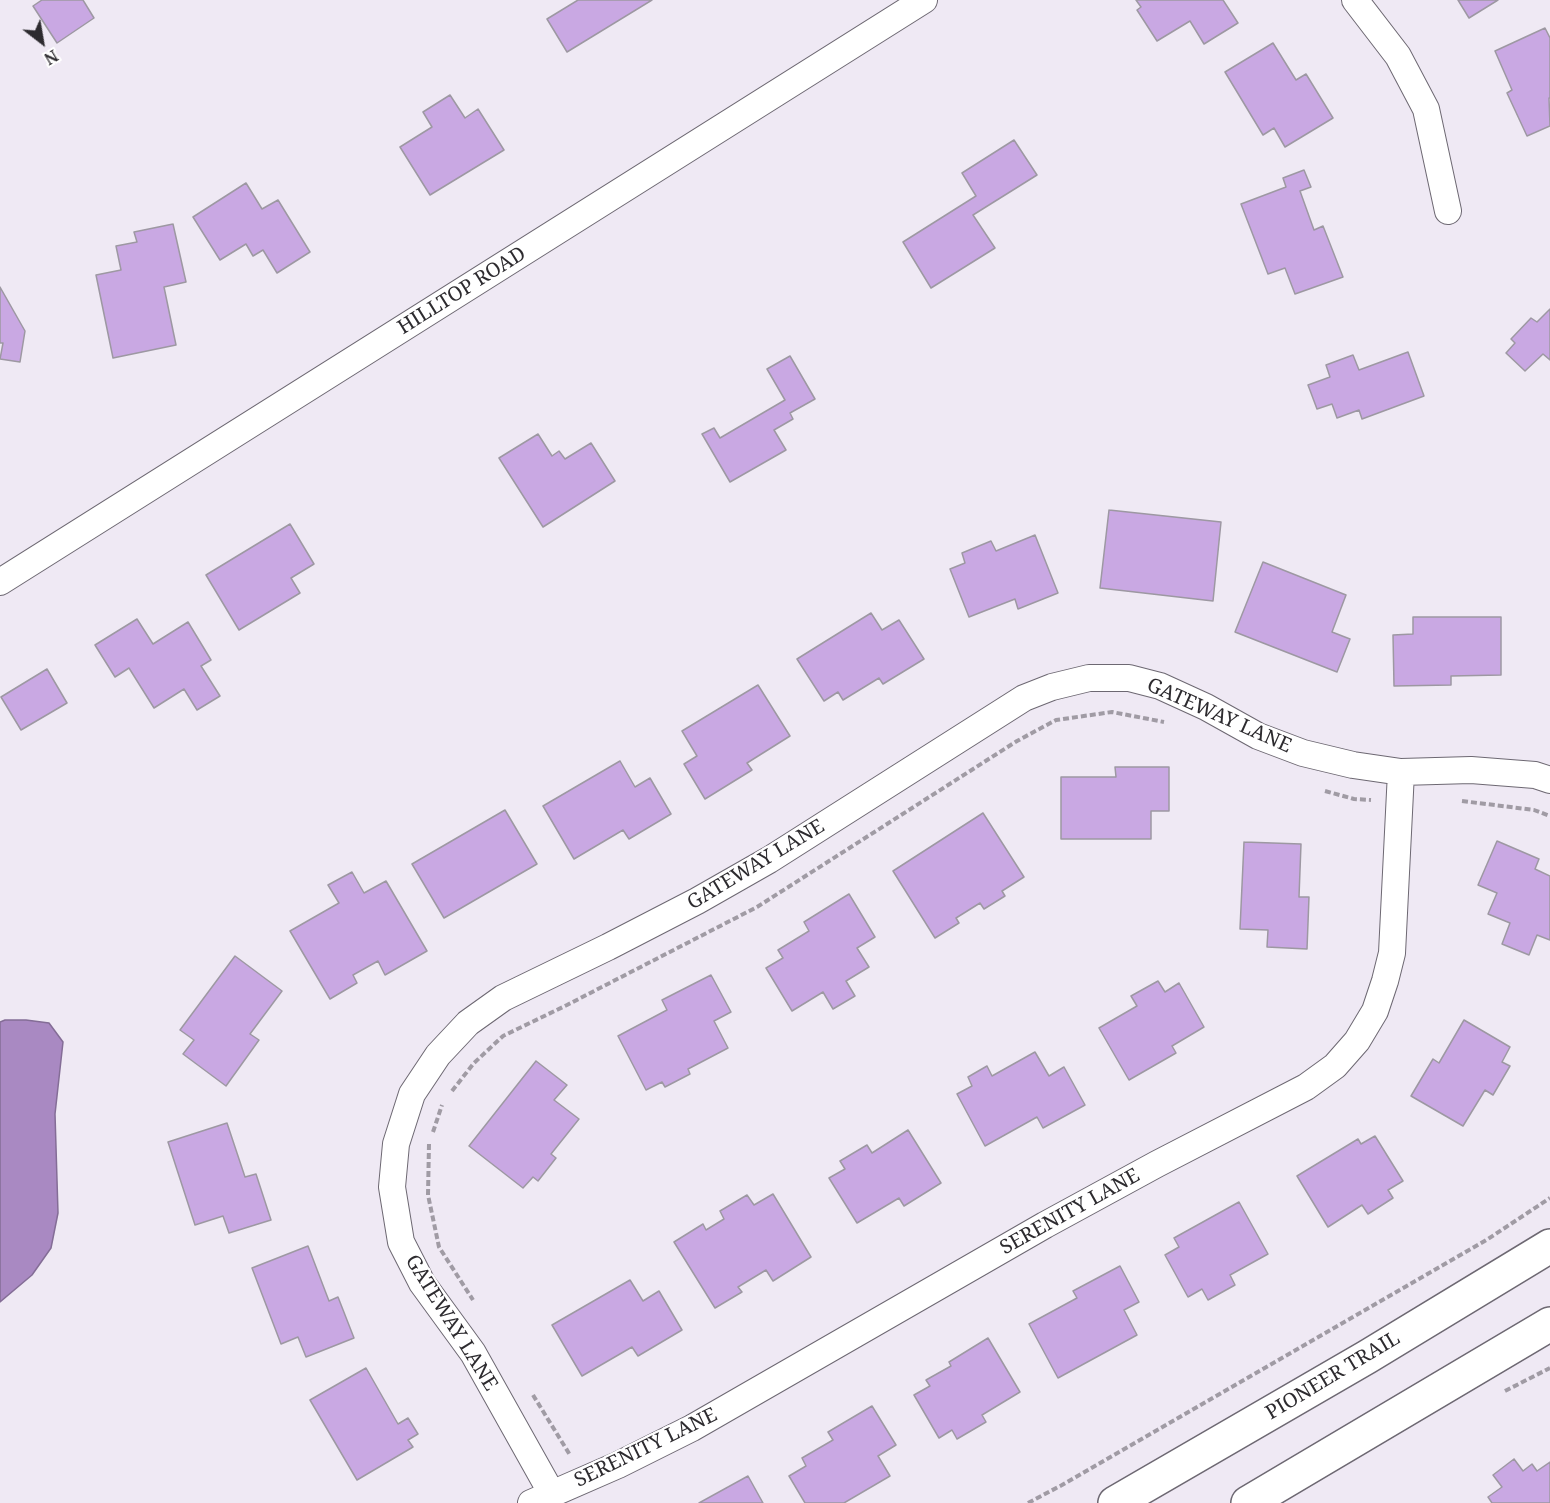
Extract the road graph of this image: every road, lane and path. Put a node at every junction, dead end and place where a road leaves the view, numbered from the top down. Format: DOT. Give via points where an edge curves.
graph roads {
  1 [pos="924,0"];
  2 [pos="1355,0"];
  3 [pos="1448,211"];
  4 [pos="0,582"];
  5 [pos="1169,723"];
  6 [pos="1401,771"];
  7 [pos="1550,780"];
  8 [pos="1315,788"];
  9 [pos="1400,801"];
  10 [pos="1451,801"];
  11 [pos="1550,816"];
  12 [pos="449,1094"];
  13 [pos="443,1102"];
  14 [pos="1550,1198"];
  15 [pos="1550,1246"];
  16 [pos="475,1303"];
  17 [pos="1550,1324"];
  18 [pos="532,1395"];
  19 [pos="570,1455"];
  20 [pos="541,1498"];
  21 [pos="1028,1503"];
  22 [pos="1114,1503"];
  23 [pos="1248,1503"];
  1 -- 4 [label="street, HILLTOP ROAD"];
  2 -- 3 [label="street" via="1398,56 1426,108"];
  5 -- 12 [label="path" via="1112,712 1056,720 757,907 503,1036"];
  6 -- 7 [label="street, GATEWAY LANE" via="1471,771"];
  6 -- 9 [label="street, SERENITY LANE"];
  6 -- 20 [label="street, GATEWAY LANE" via="1303,753 1258,736 1160,686 1129,678 1089,678 1052,687 1023,698 769,860 638,932 503,998 468,1023 438,1055 412,1094 396,1144 392,1187 401,1242 422,1283 473,1353"];
  8 -- 9 [label="path" via="1354,799"];
  9 -- 20 [label="street, SERENITY LANE" via="1392,953 1375,1011 1357,1041 1335,1066 1306,1086 1045,1225 692,1428"];
  10 -- 11 [label="path" via="1534,810"];
  13 -- 16 [label="path" via="428,1147 428,1195 439,1247"];
  14 -- 21 [label="path" via="1488,1239"];
  15 -- 22 [label="main road, PIONEER TRAIL"];
  17 -- 23 [label="main road"];
  18 -- 19 [label="path"];
}
